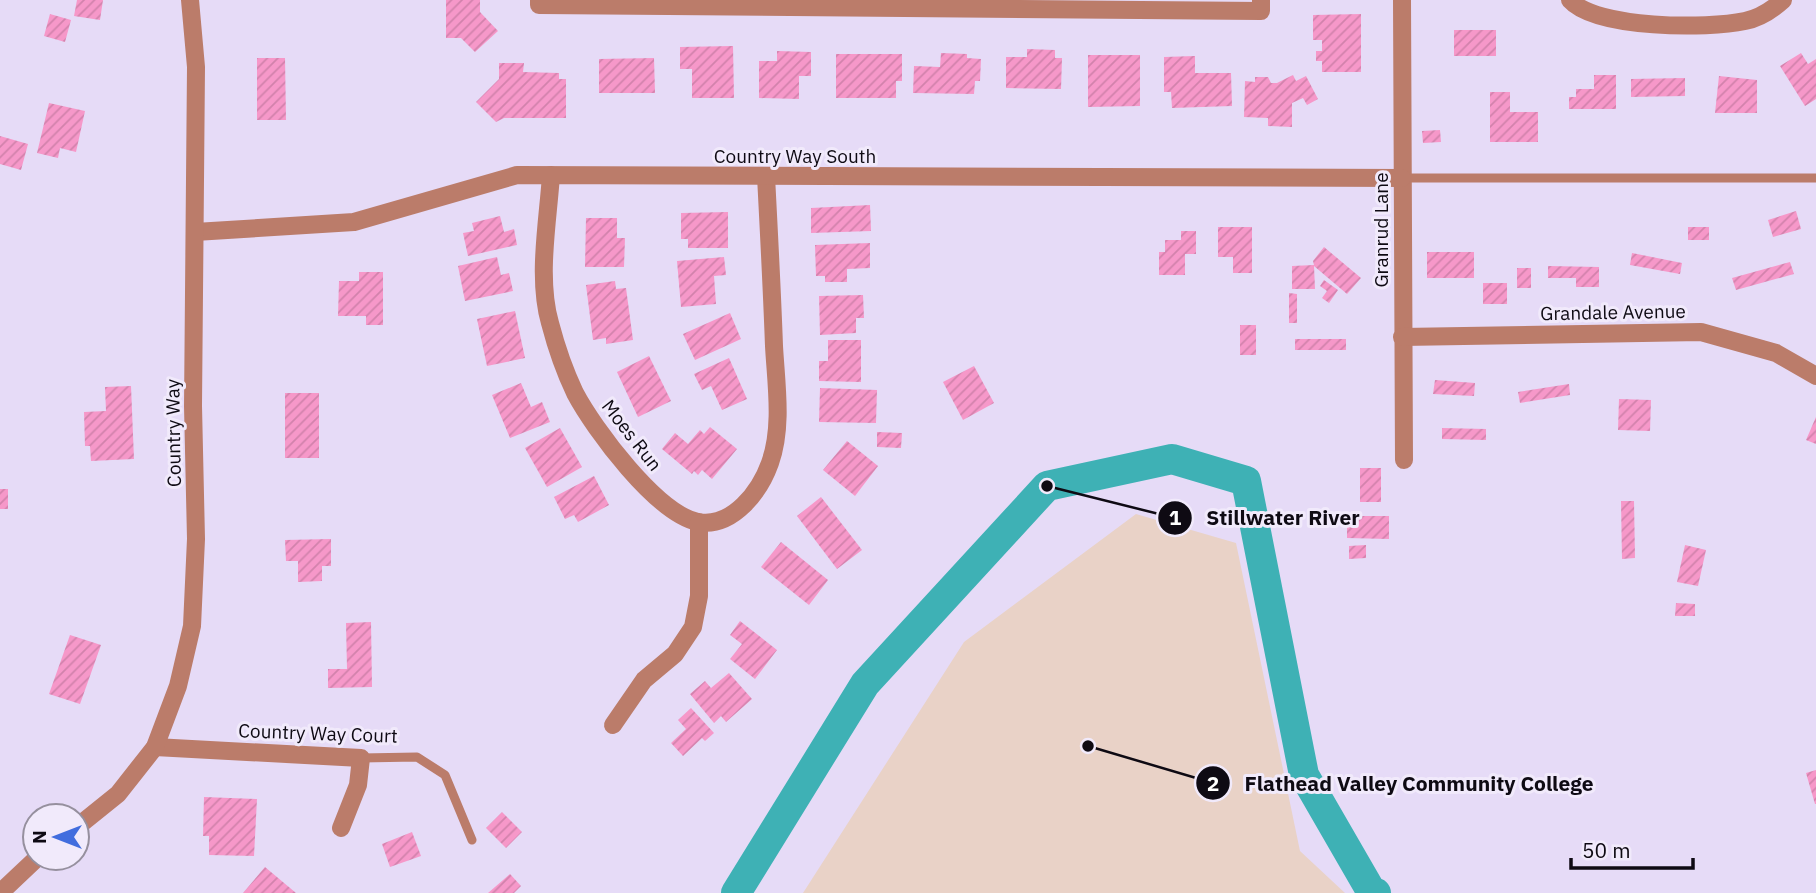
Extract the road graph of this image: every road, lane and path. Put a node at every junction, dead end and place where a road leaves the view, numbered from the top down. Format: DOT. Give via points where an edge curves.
graph roads {
  1 [pos="190,0"];
  2 [pos="539,0"];
  3 [pos="1261,0"];
  4 [pos="1402,0"];
  5 [pos="1570,0"];
  6 [pos="1783,0"];
  7 [pos="551,175"];
  8 [pos="766,176"];
  9 [pos="1402,178"];
  10 [pos="1816,178"];
  11 [pos="195,232"];
  12 [pos="1402,337"];
  13 [pos="1816,376"];
  14 [pos="1404,460"];
  15 [pos="699,522"];
  16 [pos="613,725"];
  17 [pos="155,747"];
  18 [pos="361,758"];
  19 [pos="91,816"];
  20 [pos="341,828"];
  21 [pos="472,840"];
  22 [pos="22,872"];
  23 [pos="0,893"];
  1 -- 11 [label="street, Country Way" via="196,67"];
  2 -- 3 [label="street" via="539,5 1261,11"];
  4 -- 9 [label="street, Granrud Lane"];
  5 -- 6 [label="street" via="1599,18 1669,24 1743,22"];
  7 -- 8 [label="street, Country Way South"];
  7 -- 11 [label="street, Country Way South" via="517,175 354,222"];
  7 -- 15 [label="street, Moes Run" via="545,280 549,321 575,393 641,483 679,513"];
  8 -- 9 [label="street, Country Way South"];
  8 -- 15 [label="street" via="778,414 771,462 752,497 727,518"];
  9 -- 10 [label="lane"];
  9 -- 12 [label="street, Granrud Lane"];
  11 -- 17 [label="street, Country Way" via="195,605 178,686"];
  12 -- 13 [label="street, Grandale Avenue" via="1701,332 1776,353"];
  12 -- 14 [label="street, Granrud Lane"];
  15 -- 16 [label="street" via="699,596 693,627 675,654 644,680"];
  17 -- 18 [label="street, Country Way Court"];
  17 -- 19 [label="street, Country Way" via="118,794"];
  18 -- 20 [label="street" via="358,785"];
  18 -- 21 [label="lane, Country Way Court" via="417,757 445,775"];
  22 -- 23 [label="street"];
}
